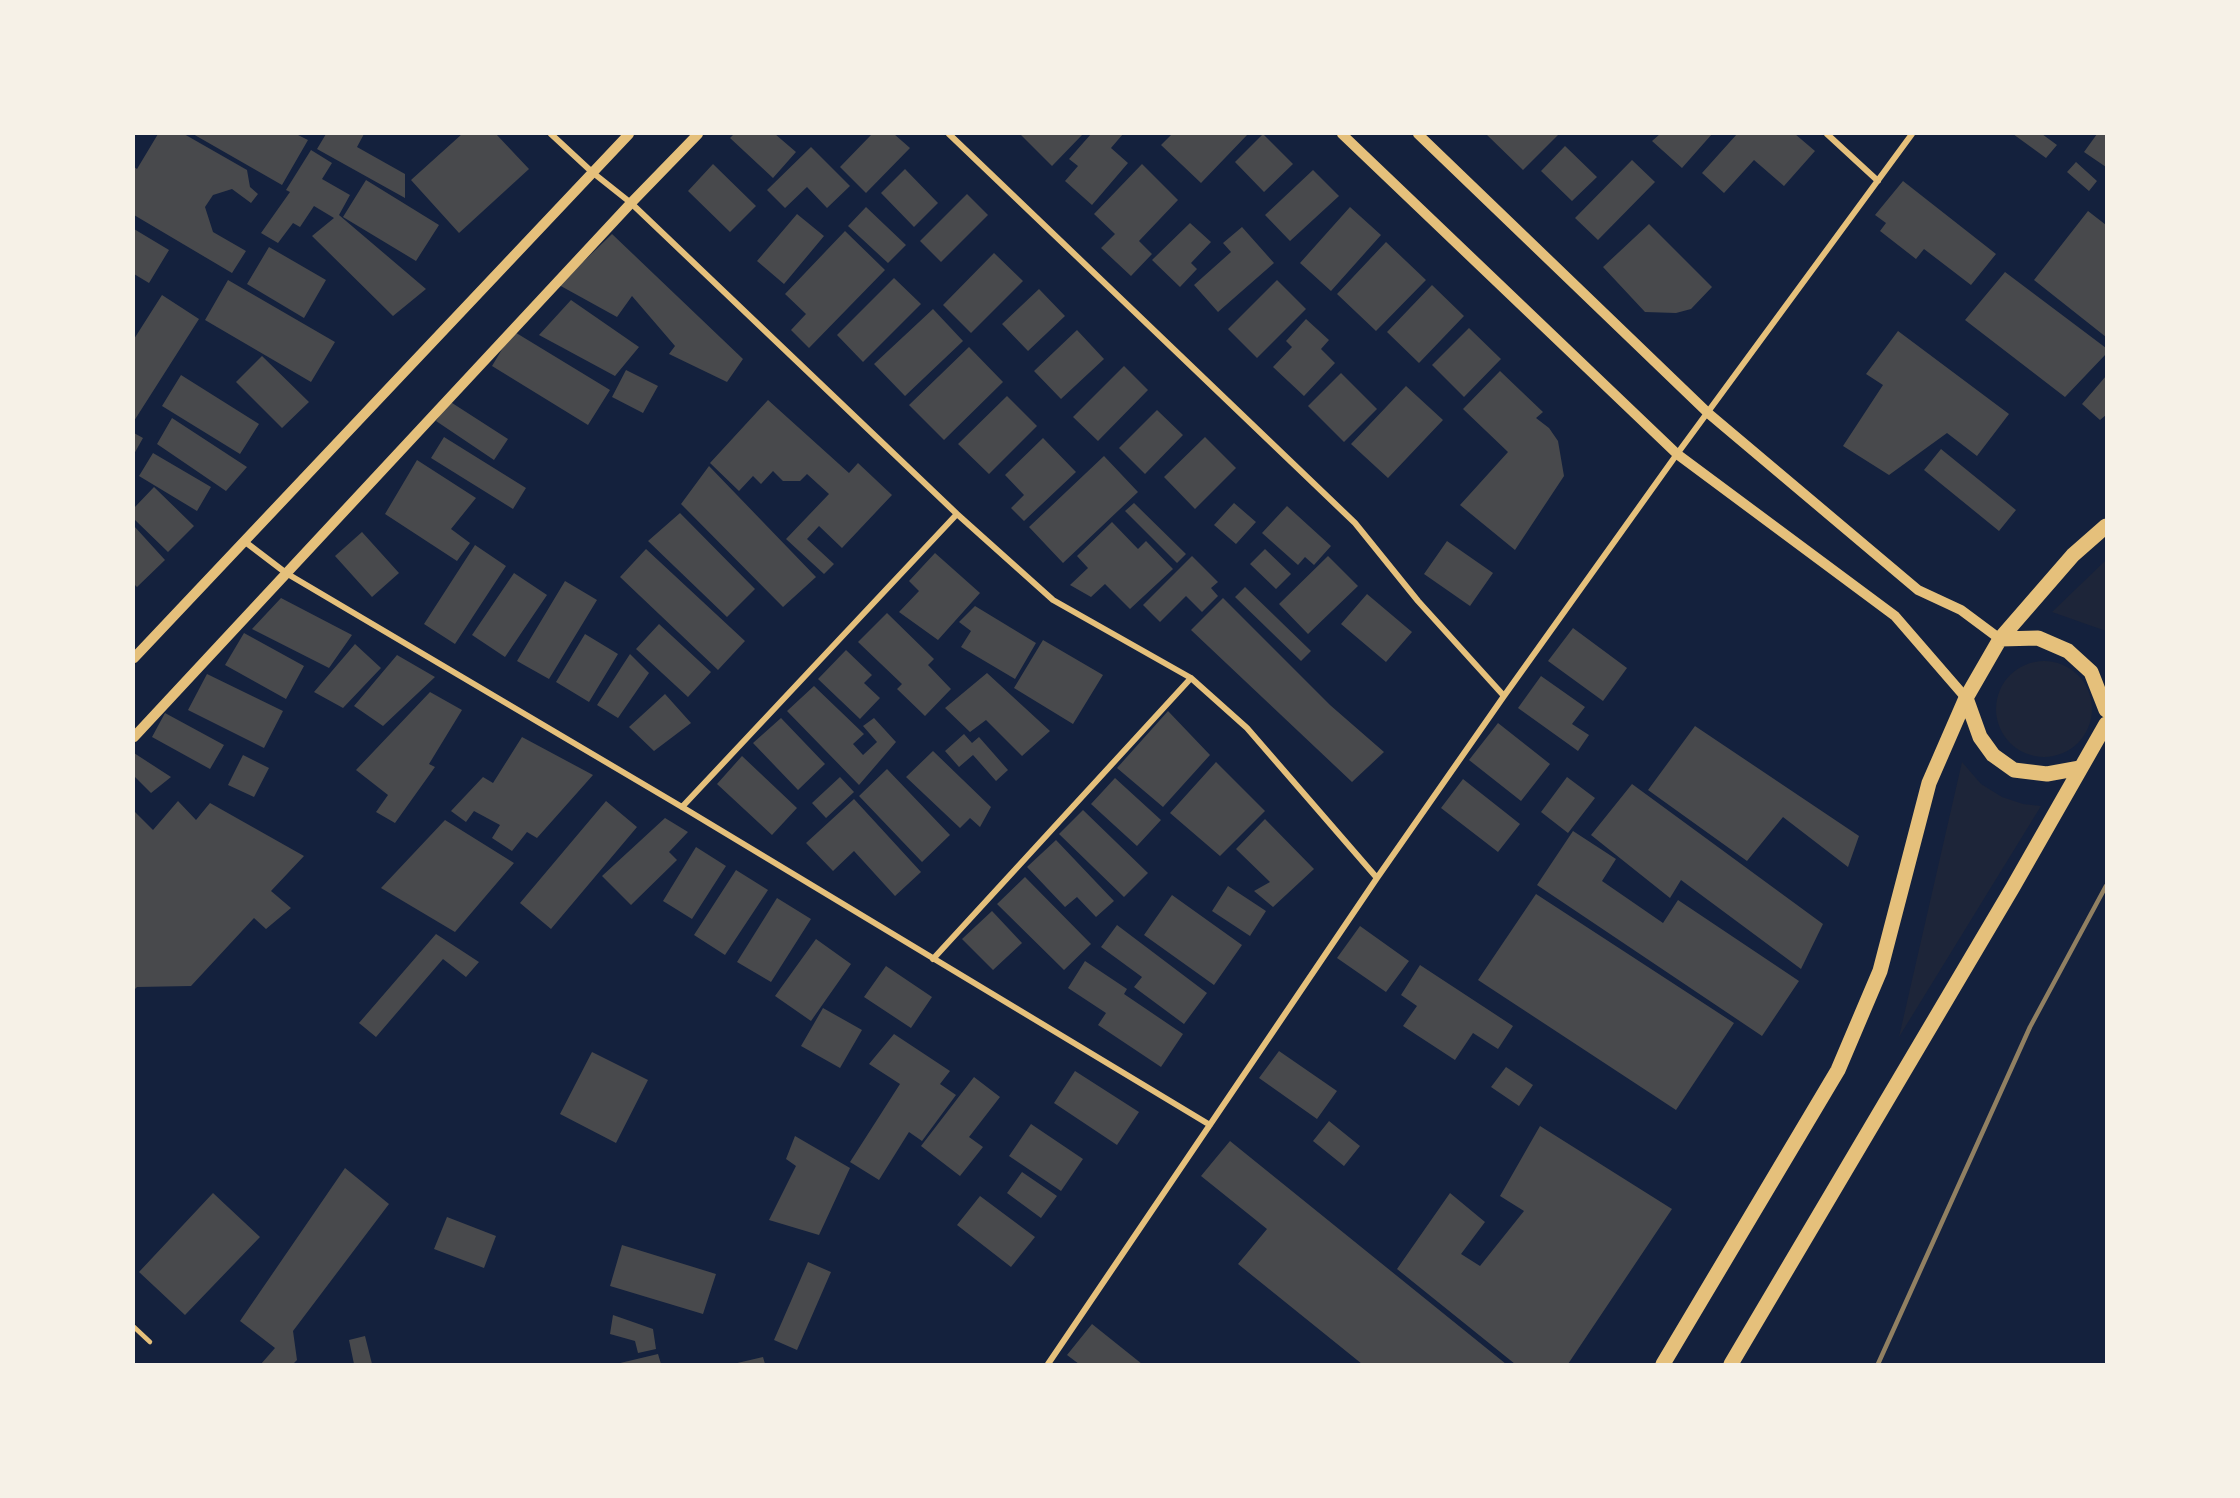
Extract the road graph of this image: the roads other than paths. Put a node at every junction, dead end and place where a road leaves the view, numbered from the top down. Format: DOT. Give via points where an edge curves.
graph roads {
  1 [pos="551,134"];
  2 [pos="629,134"];
  3 [pos="698,134"];
  4 [pos="948,134"];
  5 [pos="1342,134"];
  6 [pos="1418,134"];
  7 [pos="1827,134"];
  8 [pos="1912,134"];
  9 [pos="592,172"];
  10 [pos="1878,181"];
  11 [pos="631,203"];
  12 [pos="1708,413"];
  13 [pos="1677,454"];
  14 [pos="957,514"];
  15 [pos="2106,526"];
  16 [pos="244,541"];
  17 [pos="286,573"];
  18 [pos="2000,639"];
  19 [pos="134,658"];
  20 [pos="1191,678"];
  21 [pos="1504,696"];
  22 [pos="1966,698"];
  23 [pos="2106,710"];
  24 [pos="2106,724"];
  25 [pos="134,737"];
  26 [pos="2080,768"];
  27 [pos="682,807"];
  28 [pos="1377,878"];
  29 [pos="933,959"];
  30 [pos="1210,1125"];
  31 [pos="134,1327"];
  32 [pos="150,1342"];
  33 [pos="1048,1365"];
  34 [pos="1664,1365"];
  35 [pos="1731,1365"];
  1 -- 9 [label="street"];
  2 -- 9 [label="street"];
  3 -- 11 [label="street"];
  4 -- 21 [label="street" via="1355,523 1418,601"];
  5 -- 13 [label="street"];
  6 -- 12 [label="street"];
  7 -- 10 [label="street"];
  8 -- 10 [label="street"];
  9 -- 11 [label="street"];
  9 -- 16 [label="street"];
  10 -- 12 [label="street"];
  11 -- 14 [label="street"];
  11 -- 17 [label="street"];
  12 -- 13 [label="street"];
  12 -- 18 [label="street" via="1918,591 1961,610"];
  13 -- 21 [label="street"];
  13 -- 22 [label="street" via="1895,616"];
  14 -- 20 [label="street" via="1053,600"];
  14 -- 27 [label="street"];
  15 -- 18 [label="main road" via="2073,555"];
  16 -- 17 [label="street"];
  16 -- 19 [label="street"];
  17 -- 25 [label="street"];
  17 -- 27 [label="street"];
  18 -- 22 [label="main road"];
  18 -- 23 [label="main road" via="2038,638 2068,651 2091,672"];
  20 -- 28 [label="street" via="1247,728"];
  20 -- 29 [label="street"];
  21 -- 28 [label="street"];
  22 -- 26 [label="main road" via="1980,737 1993,755 2014,770 2048,774"];
  22 -- 34 [label="main road" via="1929,783 1880,972 1838,1070"];
  24 -- 26 [label="main road"];
  26 -- 35 [label="main road"];
  27 -- 29 [label="street"];
  28 -- 30 [label="street"];
  29 -- 30 [label="street"];
  30 -- 33 [label="street"];
  31 -- 32 [label="lane"];
}
